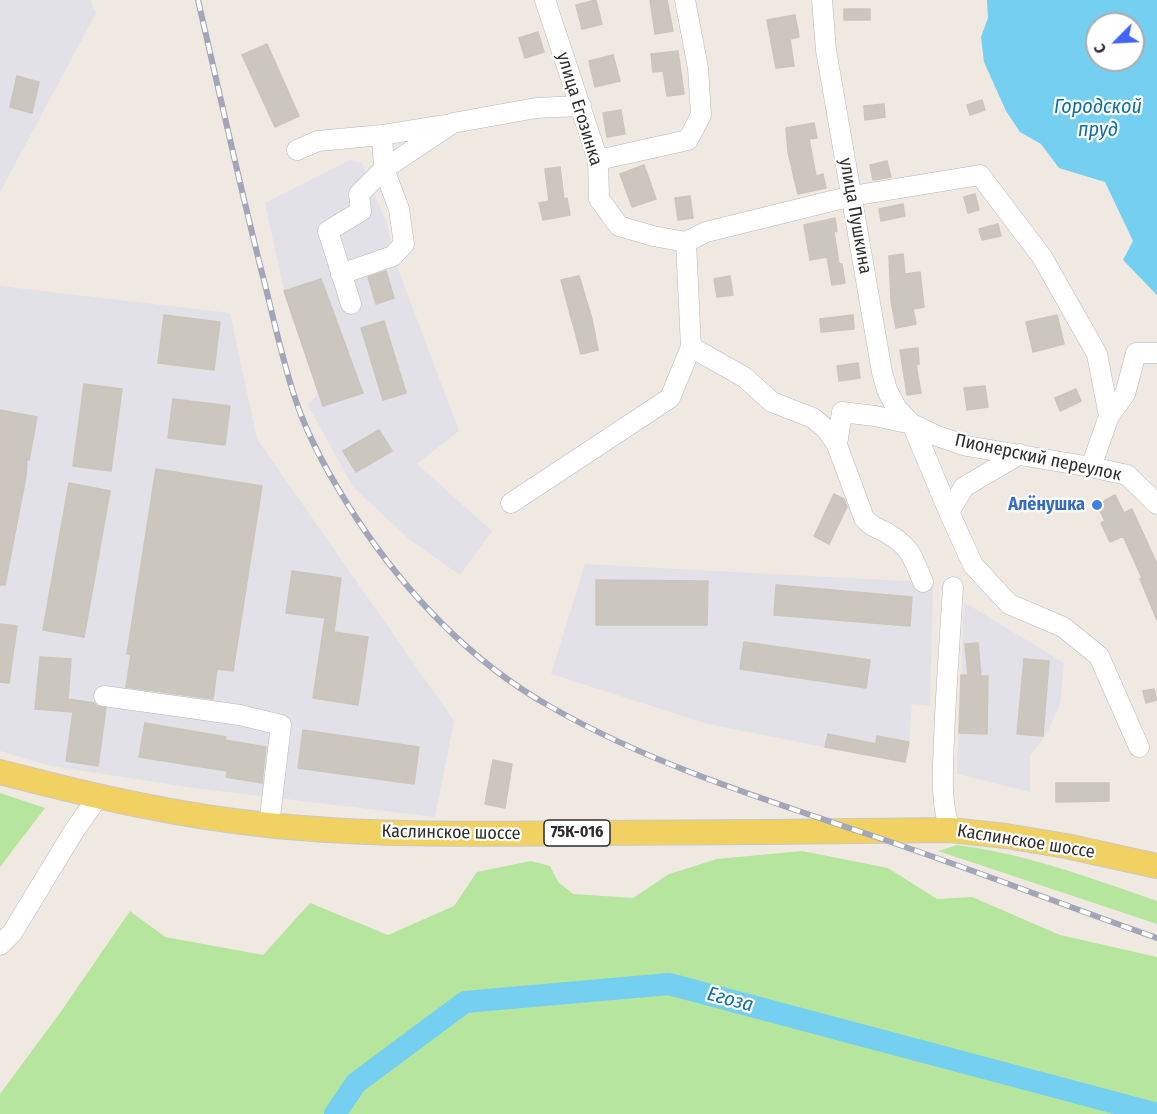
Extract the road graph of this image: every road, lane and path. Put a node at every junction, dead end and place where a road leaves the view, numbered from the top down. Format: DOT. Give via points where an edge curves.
graph roads {
  1 [pos="545,0"];
  2 [pos="685,0"];
  3 [pos="823,1"];
  4 [pos="581,106"];
  5 [pos="453,123"];
  6 [pos="382,135"];
  7 [pos="297,150"];
  8 [pos="598,159"];
  9 [pos="384,169"];
  10 [pos="852,196"];
  11 [pos="686,242"];
  12 [pos="341,274"];
  13 [pos="351,304"];
  14 [pos="692,347"];
  15 [pos="1157,353"];
  16 [pos="790,409"];
  17 [pos="842,412"];
  18 [pos="1109,416"];
  19 [pos="912,424"];
  20 [pos="837,445"];
  21 [pos="1020,454"];
  22 [pos="1091,466"];
  23 [pos="511,503"];
  24 [pos="1157,504"];
  25 [pos="949,512"];
  26 [pos="923,582"];
  27 [pos="953,587"];
  28 [pos="104,696"];
  29 [pos="1139,747"];
  30 [pos="0,772"];
  31 [pos="98,797"];
  32 [pos="269,825"];
  33 [pos="950,831"];
  34 [pos="1157,866"];
  35 [pos="0,945"];
  1 -- 4 [label="street, улица Егозинка"];
  2 -- 8 [label="street" via="702,115 687,140"];
  3 -- 10 [label="street, улица Пушкина" via="826,50"];
  4 -- 5 [label="street" via="536,108"];
  4 -- 8 [label="street, улица Егозинка"];
  5 -- 6 [label="street"];
  5 -- 9 [label="street"];
  6 -- 7 [label="street" via="318,141"];
  6 -- 9 [label="street"];
  8 -- 11 [label="street, улица Егозинка" via="598,199 619,226"];
  9 -- 12 [label="street" via="359,194 361,211 328,231"];
  9 -- 12 [label="street" via="399,209 404,244 393,256"];
  10 -- 11 [label="street" via="706,232"];
  10 -- 18 [label="street" via="980,175 1042,257 1097,354"];
  10 -- 19 [label="street, улица Пушкина" via="882,372 897,410"];
  11 -- 14 [label="street"];
  12 -- 13 [label="street"];
  14 -- 16 [label="street" via="744,377 772,402"];
  14 -- 23 [label="street" via="670,398"];
  15 -- 18 [label="street" via="1136,353 1125,394"];
  16 -- 17 [label="street" via="812,407"];
  16 -- 20 [label="street" via="813,418"];
  17 -- 19 [label="street"];
  17 -- 20 [label="street"];
  18 -- 22 [label="street"];
  19 -- 21 [label="street, Пионерский переулок" via="967,446"];
  19 -- 25 [label="street"];
  20 -- 26 [label="street" via="864,518 909,549"];
  21 -- 22 [label="street, Пионерский переулок"];
  21 -- 25 [label="street" via="964,487"];
  22 -- 24 [label="street, Пионерский переулок" via="1127,475"];
  25 -- 29 [label="street" via="974,565 1009,604 1063,627 1099,656"];
  27 -- 33 [label="street" via="943,780 944,813"];
  28 -- 32 [label="street" via="240,715 281,725"];
  30 -- 31 [label="main road, Каслинское шоссе / 75К-016"];
  31 -- 32 [label="main road, Каслинское шоссе / 75К-016" via="193,816"];
  31 -- 35 [label="street" via="12,933"];
  32 -- 33 [label="main road, Каслинское шоссе / 75К-016" via="486,834"];
  33 -- 34 [label="main road, Каслинское шоссе / 75К-016" via="1066,846"];
}
